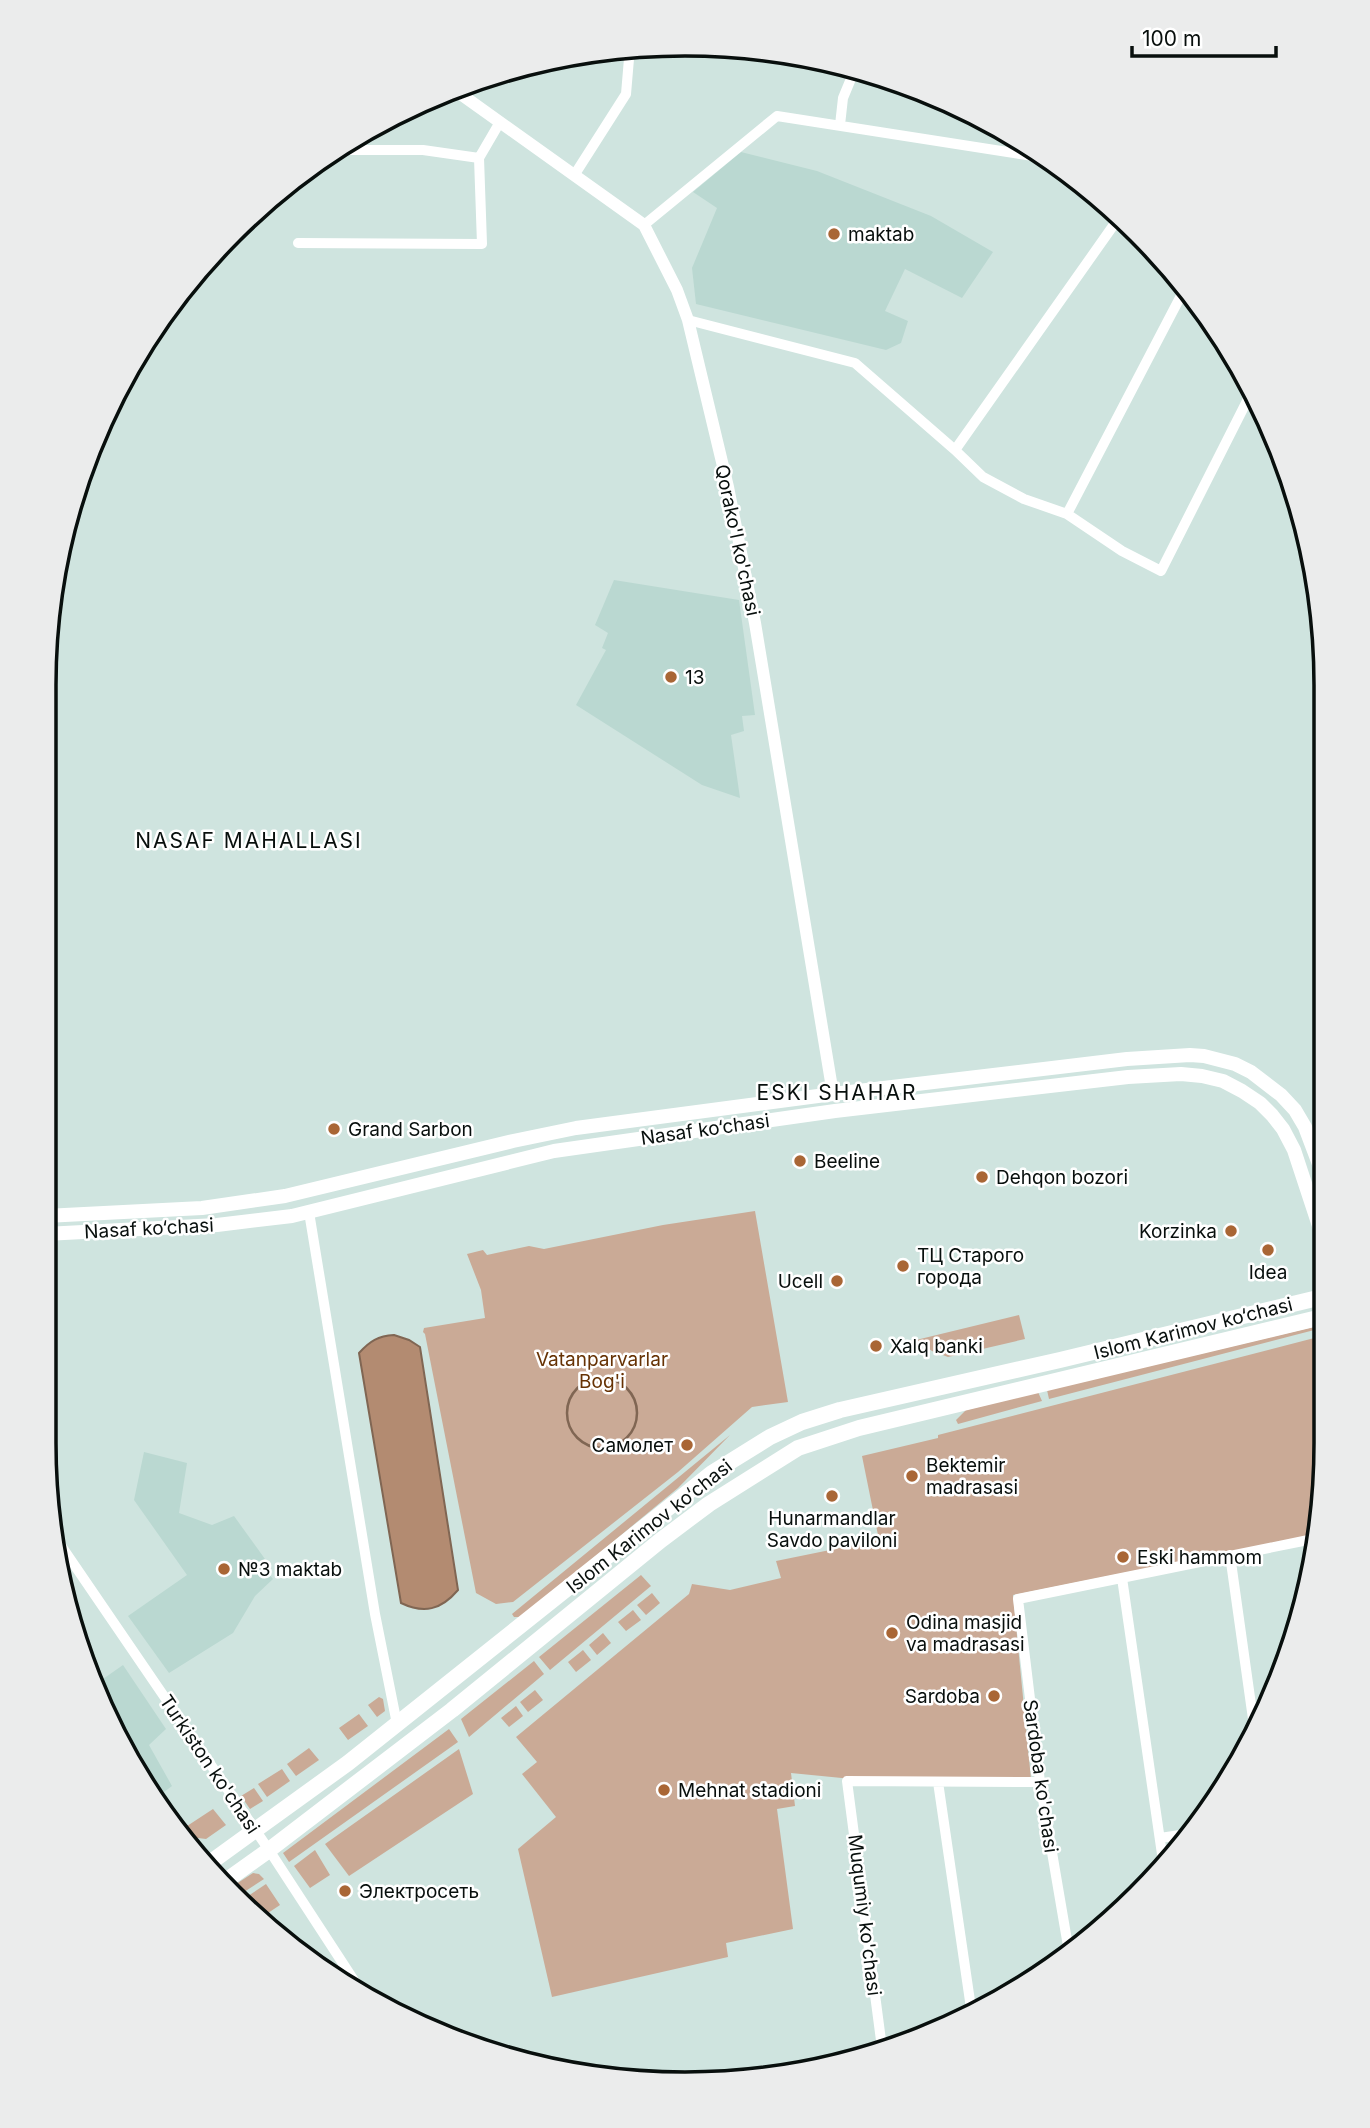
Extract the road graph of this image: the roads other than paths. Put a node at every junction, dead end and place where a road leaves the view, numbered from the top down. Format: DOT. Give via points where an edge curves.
graph roads {
  1 [pos="629,58"];
  2 [pos="851,78"];
  3 [pos="463,97"];
  4 [pos="500,122"];
  5 [pos="839,125"];
  6 [pos="355,150"];
  7 [pos="1022,154"];
  8 [pos="479,158"];
  9 [pos="575,174"];
  10 [pos="644,225"];
  11 [pos="1114,225"];
  12 [pos="298,243"];
  13 [pos="1180,297"];
  14 [pos="688,320"];
  15 [pos="1246,402"];
  16 [pos="955,450"];
  17 [pos="1067,514"];
  18 [pos="1055,1068"];
  19 [pos="1058,1085"];
  20 [pos="833,1094"];
  21 [pos="835,1111"];
  22 [pos="1314,1149"];
  23 [pos="1314,1211"];
  24 [pos="309,1212"];
  25 [pos="56,1215"];
  26 [pos="56,1233"];
  27 [pos="1314,1299"];
  28 [pos="1314,1319"];
  29 [pos="1306,1540"];
  30 [pos="611,1553"];
  31 [pos="1230,1555"];
  32 [pos="67,1561"];
  33 [pos="624,1570"];
  34 [pos="1122,1578"];
  35 [pos="1252,1714"];
  36 [pos="397,1724"];
  37 [pos="938,1782"];
  38 [pos="1040,1782"];
  39 [pos="255,1830"];
  40 [pos="1176,1836"];
  41 [pos="1160,1838"];
  42 [pos="269,1850"];
  43 [pos="1162,1853"];
  44 [pos="214,1860"];
  45 [pos="230,1878"];
  46 [pos="1067,1942"];
  47 [pos="351,1976"];
  48 [pos="970,2003"];
  49 [pos="881,2041"];
  1 -- 9 [label="street" via="626,94"];
  2 -- 5 [label="street"];
  3 -- 4 [label="street, Qorako'l ko'chasi"];
  4 -- 8 [label="street"];
  4 -- 9 [label="street, Qorako'l ko'chasi"];
  5 -- 7 [label="street"];
  5 -- 10 [label="street" via="777,116"];
  6 -- 8 [label="street" via="423,150"];
  8 -- 12 [label="street" via="482,244"];
  9 -- 10 [label="street, Qorako'l ko'chasi"];
  10 -- 14 [label="street, Qorako'l ko'chasi"];
  11 -- 16 [label="street"];
  13 -- 17 [label="street"];
  14 -- 16 [label="street" via="855,363"];
  14 -- 20 [label="street, Qorako'l ko'chasi" via="755,623"];
  15 -- 17 [label="street" via="1161,571"];
  16 -- 17 [label="street" via="983,477 1024,499"];
  18 -- 19 [label="main road"];
  18 -- 20 [label="main road, Nasaf ko‘chasi"];
  18 -- 22 [label="main road, Nasaf ko‘chasi" via="1190,1055 1235,1064 1266,1083 1295,1110"];
  19 -- 21 [label="main road, Nasaf ko‘chasi"];
  19 -- 23 [label="main road, Nasaf ko‘chasi" via="1181,1074 1223,1081 1260,1103 1283,1129"];
  20 -- 21 [label="street"];
  20 -- 25 [label="main road, Nasaf ko‘chasi" via="576,1128 285,1196 202,1208"];
  21 -- 24 [label="main road, Nasaf ko‘chasi" via="554,1151"];
  24 -- 26 [label="main road, Nasaf ko‘chasi" via="217,1225"];
  24 -- 36 [label="street"];
  27 -- 30 [label="main road, Islom Karimov ko‘chasi" via="802,1422 712,1473"];
  28 -- 33 [label="main road, Islom Karimov ko‘chasi" via="825,1438 798,1448 709,1504"];
  29 -- 31 [label="street"];
  30 -- 33 [label="main road"];
  30 -- 36 [label="main road, Islom Karimov ko‘chasi"];
  31 -- 34 [label="street"];
  31 -- 35 [label="street"];
  32 -- 39 [label="street, Turkiston ko'chasi"];
  33 -- 42 [label="main road, Islom Karimov ko‘chasi"];
  34 -- 38 [label="street, Sardoba ko'chasi" via="1018,1599"];
  34 -- 41 [label="street"];
  36 -- 39 [label="main road, Islom Karimov ko‘chasi"];
  37 -- 38 [label="street"];
  37 -- 48 [label="street"];
  37 -- 49 [label="street, Muqumiy ko'chasi" via="847,1781"];
  38 -- 46 [label="street, Sardoba ko'chasi"];
  39 -- 42 [label="street, Turkiston ko'chasi"];
  39 -- 44 [label="main road, Islom Karimov ko‘chasi"];
  40 -- 41 [label="street"];
  41 -- 43 [label="street"];
  42 -- 45 [label="main road, Islom Karimov ko‘chasi"];
  42 -- 47 [label="street, Turkiston ko'chasi"];
}
